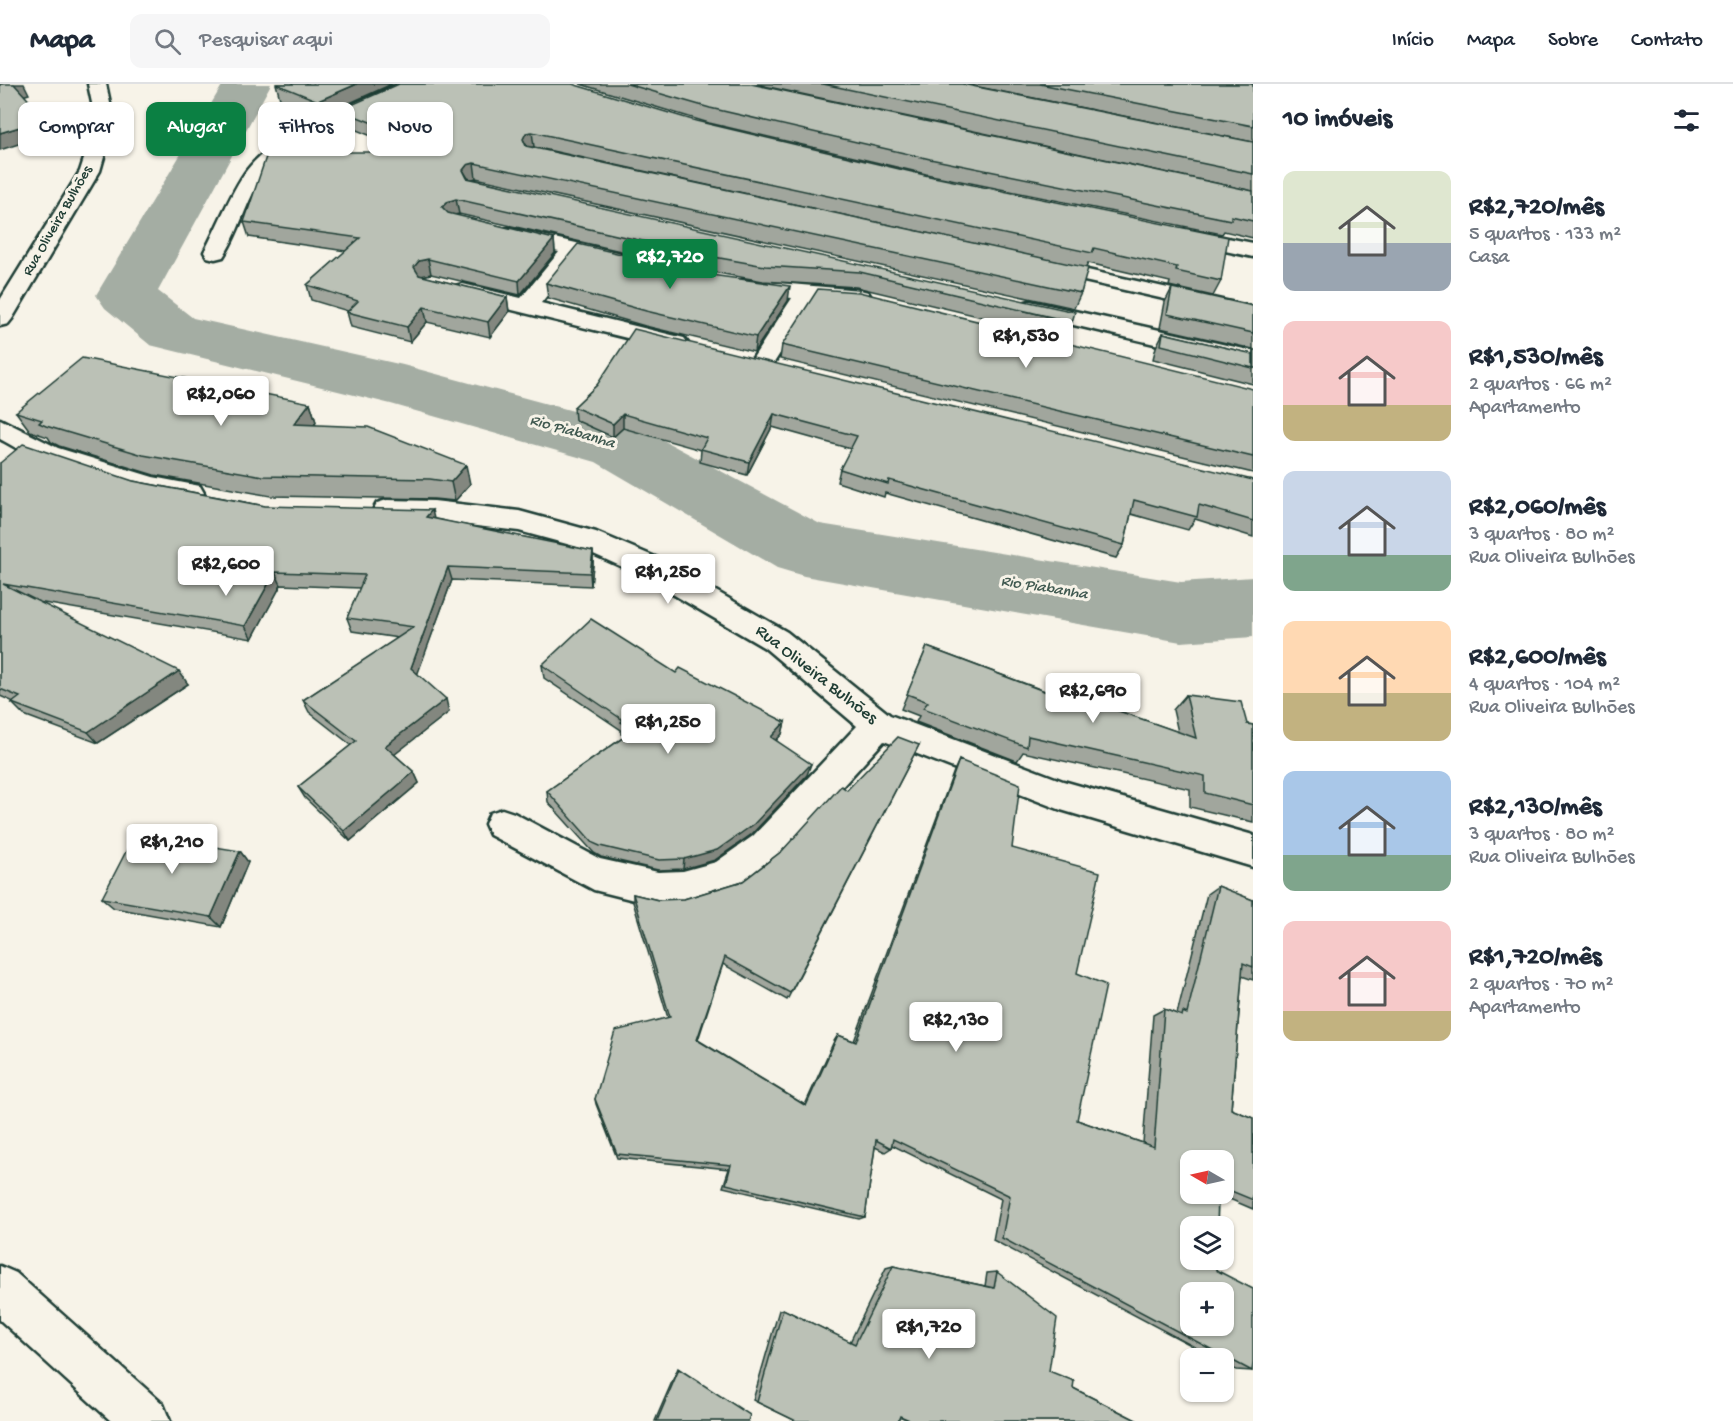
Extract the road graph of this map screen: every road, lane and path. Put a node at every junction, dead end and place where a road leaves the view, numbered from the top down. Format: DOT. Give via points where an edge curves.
graph roads {
  1 [pos="97,84"];
  2 [pos="413,84"];
  3 [pos="493,230"];
  4 [pos="1160,231"];
  5 [pos="573,248"];
  6 [pos="1253,250"];
  7 [pos="215,252"];
  8 [pos="1033,264"];
  9 [pos="642,265"];
  10 [pos="722,283"];
  11 [pos="440,285"];
  12 [pos="806,294"];
  13 [pos="886,302"];
  14 [pos="1007,303"];
  15 [pos="527,306"];
  16 [pos="1253,313"];
  17 [pos="0,319"];
  18 [pos="694,347"];
  19 [pos="1253,359"];
  20 [pos="761,364"];
  21 [pos="0,428"];
  22 [pos="217,498"];
  23 [pos="357,510"];
  24 [pos="879,725"];
  25 [pos="502,824"];
  26 [pos="1253,851"];
  27 [pos="0,1289"];
  28 [pos="146,1421"];
  1 -- 17 [label="street, Rua Oliveira Bulhões" via="105,122 90,171"];
  2 -- 7 [label="street" via="276,152 255,173"];
  3 -- 5 [label="street"];
  4 -- 6 [label="street"];
  5 -- 9 [label="street"];
  5 -- 15 [label="street"];
  8 -- 16 [label="lane"];
  10 -- 12 [label="street"];
  11 -- 15 [label="street"];
  12 -- 13 [label="street"];
  12 -- 20 [label="street"];
  14 -- 19 [label="street"];
  15 -- 18 [label="street"];
  21 -- 22 [label="street" via="49,454 152,486"];
  23 -- 24 [label="street, Rua Oliveira Bulhões" via="434,511 519,521 586,539 650,567 776,640"];
  24 -- 25 [label="street" via="765,847 726,876 683,888 658,889 594,874"];
  24 -- 26 [label="street, Rua Oliveira Bulhões" via="1061,795"];
  27 -- 28 [label="street"];
}
